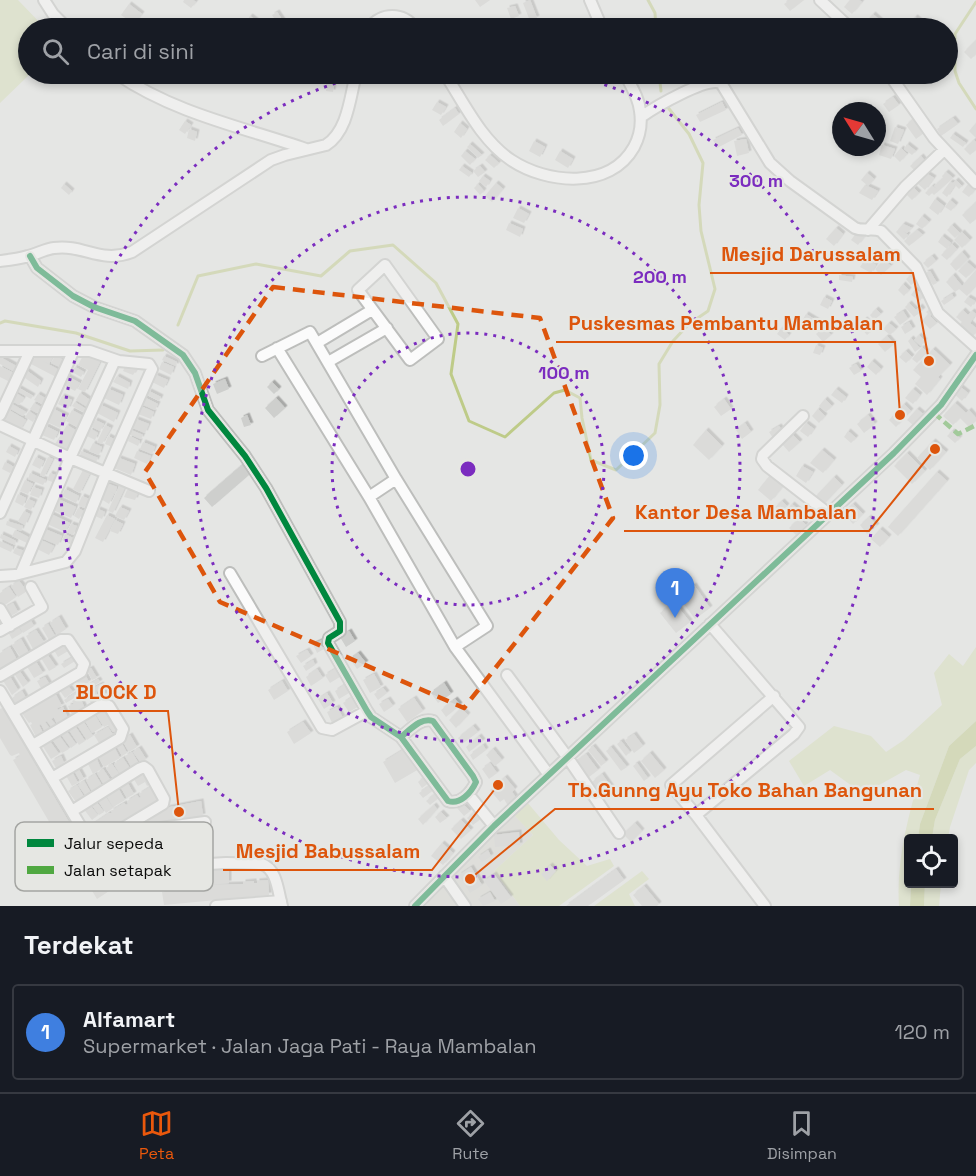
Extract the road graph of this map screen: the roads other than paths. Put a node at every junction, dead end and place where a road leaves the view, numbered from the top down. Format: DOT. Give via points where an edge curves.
graph roads {
  1 [pos="44,0"];
  2 [pos="590,0"];
  3 [pos="820,0"];
  4 [pos="57,18"];
  5 [pos="384,18"];
  6 [pos="400,18"];
  7 [pos="598,18"];
  8 [pos="839,18"];
  9 [pos="134,84"];
  10 [pos="353,84"];
  11 [pos="452,84"];
  12 [pos="630,84"];
  13 [pos="706,84"];
  14 [pos="720,84"];
  15 [pos="896,84"];
  16 [pos="641,117"];
  17 [pos="306,149"];
  18 [pos="944,150"];
  19 [pos="976,183"];
  20 [pos="868,230"];
  21 [pos="30,256"];
  22 [pos="0,261"];
  23 [pos="372,310"];
  24 [pos="387,328"];
  25 [pos="317,343"];
  26 [pos="976,347"];
  27 [pos="277,348"];
  28 [pos="0,351"];
  29 [pos="30,351"];
  30 [pos="73,352"];
  31 [pos="976,355"];
  32 [pos="262,356"];
  33 [pos="116,360"];
  34 [pos="328,362"];
  35 [pos="0,415"];
  36 [pos="803,417"];
  37 [pos="0,425"];
  38 [pos="32,440"];
  39 [pos="70,458"];
  40 [pos="106,473"];
  41 [pos="396,479"];
  42 [pos="149,491"];
  43 [pos="369,497"];
  44 [pos="0,513"];
  45 [pos="829,514"];
  46 [pos="21,573"];
  47 [pos="230,573"];
  48 [pos="0,576"];
  49 [pos="31,587"];
  50 [pos="0,609"];
  51 [pos="710,624"];
  52 [pos="5,628"];
  53 [pos="454,648"];
  54 [pos="507,675"];
  55 [pos="0,676"];
  56 [pos="0,691"];
  57 [pos="774,696"];
  58 [pos="367,711"];
  59 [pos="13,712"];
  60 [pos="401,737"];
  61 [pos="33,745"];
  62 [pos="568,758"];
  63 [pos="549,775"];
  64 [pos="52,778"];
  65 [pos="468,794"];
  66 [pos="72,811"];
  67 [pos="696,815"];
  68 [pos="79,822"];
  69 [pos="133,822"];
  70 [pos="495,826"];
  71 [pos="619,833"];
  72 [pos="213,864"];
  73 [pos="444,876"];
  74 [pos="281,904"];
  75 [pos="216,906"];
  76 [pos="415,906"];
  77 [pos="465,906"];
  78 [pos="765,906"];
  1 -- 4 [label="street"];
  2 -- 7 [label="street"];
  3 -- 8 [label="street"];
  5 -- 6 [label="street"];
  9 -- 17 [label="street" via="165,102"];
  10 -- 17 [label="street" via="339,135 326,145"];
  11 -- 16 [label="street" via="495,147 519,165 547,176 578,178 612,170 633,148"];
  12 -- 16 [label="street"];
  13 -- 16 [label="street"];
  14 -- 20 [label="street" via="777,170 855,228"];
  15 -- 18 [label="street"];
  17 -- 21 [label="street" via="271,160 132,252 103,257 71,248 54,248"];
  18 -- 19 [label="street"];
  18 -- 20 [label="street"];
  20 -- 26 [label="street" via="881,231 916,267 938,313"];
  21 -- 22 [label="street"];
  21 -- 58 [label="street" via="37,268 73,296 135,321 188,361 208,410 266,488 339,620 340,630 328,643"];
  23 -- 24 [label="street"];
  23 -- 24 [label="street" via="358,290 385,265 438,339 410,360"];
  23 -- 25 [label="street"];
  24 -- 34 [label="street"];
  25 -- 27 [label="street" via="310,332"];
  25 -- 34 [label="street"];
  27 -- 32 [label="street"];
  27 -- 43 [label="street"];
  28 -- 29 [label="street"];
  29 -- 30 [label="street"];
  29 -- 35 [label="street"];
  30 -- 33 [label="street" via="90,351"];
  30 -- 38 [label="street"];
  31 -- 45 [label="street" via="941,405"];
  33 -- 39 [label="street"];
  33 -- 40 [label="street" via="149,364 152,369"];
  34 -- 41 [label="street"];
  36 -- 45 [label="street" via="762,459"];
  37 -- 38 [label="street"];
  38 -- 39 [label="street"];
  38 -- 44 [label="street"];
  39 -- 40 [label="street"];
  39 -- 46 [label="street"];
  40 -- 42 [label="street"];
  40 -- 46 [label="street" via="70,559"];
  41 -- 43 [label="street"];
  41 -- 53 [label="street" via="487,626"];
  43 -- 53 [label="street"];
  45 -- 51 [label="street"];
  46 -- 48 [label="street"];
  47 -- 58 [label="street" via="322,728 332,730"];
  49 -- 52 [label="street" via="44,605"];
  50 -- 52 [label="street"];
  51 -- 57 [label="street"];
  51 -- 62 [label="street"];
  53 -- 63 [label="street"];
  54 -- 62 [label="street"];
  55 -- 59 [label="street" via="61,640 68,640 84,664 81,672"];
  56 -- 59 [label="street"];
  57 -- 67 [label="street" via="671,785"];
  57 -- 67 [label="street" via="799,725 798,730"];
  58 -- 60 [label="street"];
  59 -- 61 [label="street"];
  60 -- 65 [label="street" via="447,800 455,803"];
  60 -- 65 [label="street" via="424,720 435,722 475,779"];
  61 -- 64 [label="street"];
  61 -- 64 [label="street" via="100,705 109,706 123,729 120,738"];
  62 -- 63 [label="street"];
  62 -- 71 [label="street"];
  63 -- 70 [label="street"];
  64 -- 66 [label="street"];
  65 -- 70 [label="street"];
  66 -- 68 [label="street"];
  66 -- 69 [label="street" via="144,767 164,799 163,804"];
  67 -- 78 [label="street"];
  70 -- 73 [label="street"];
  72 -- 74 [label="street" via="262,864 273,872"];
  73 -- 76 [label="street"];
  73 -- 77 [label="street"];
  74 -- 75 [label="street"];
}
